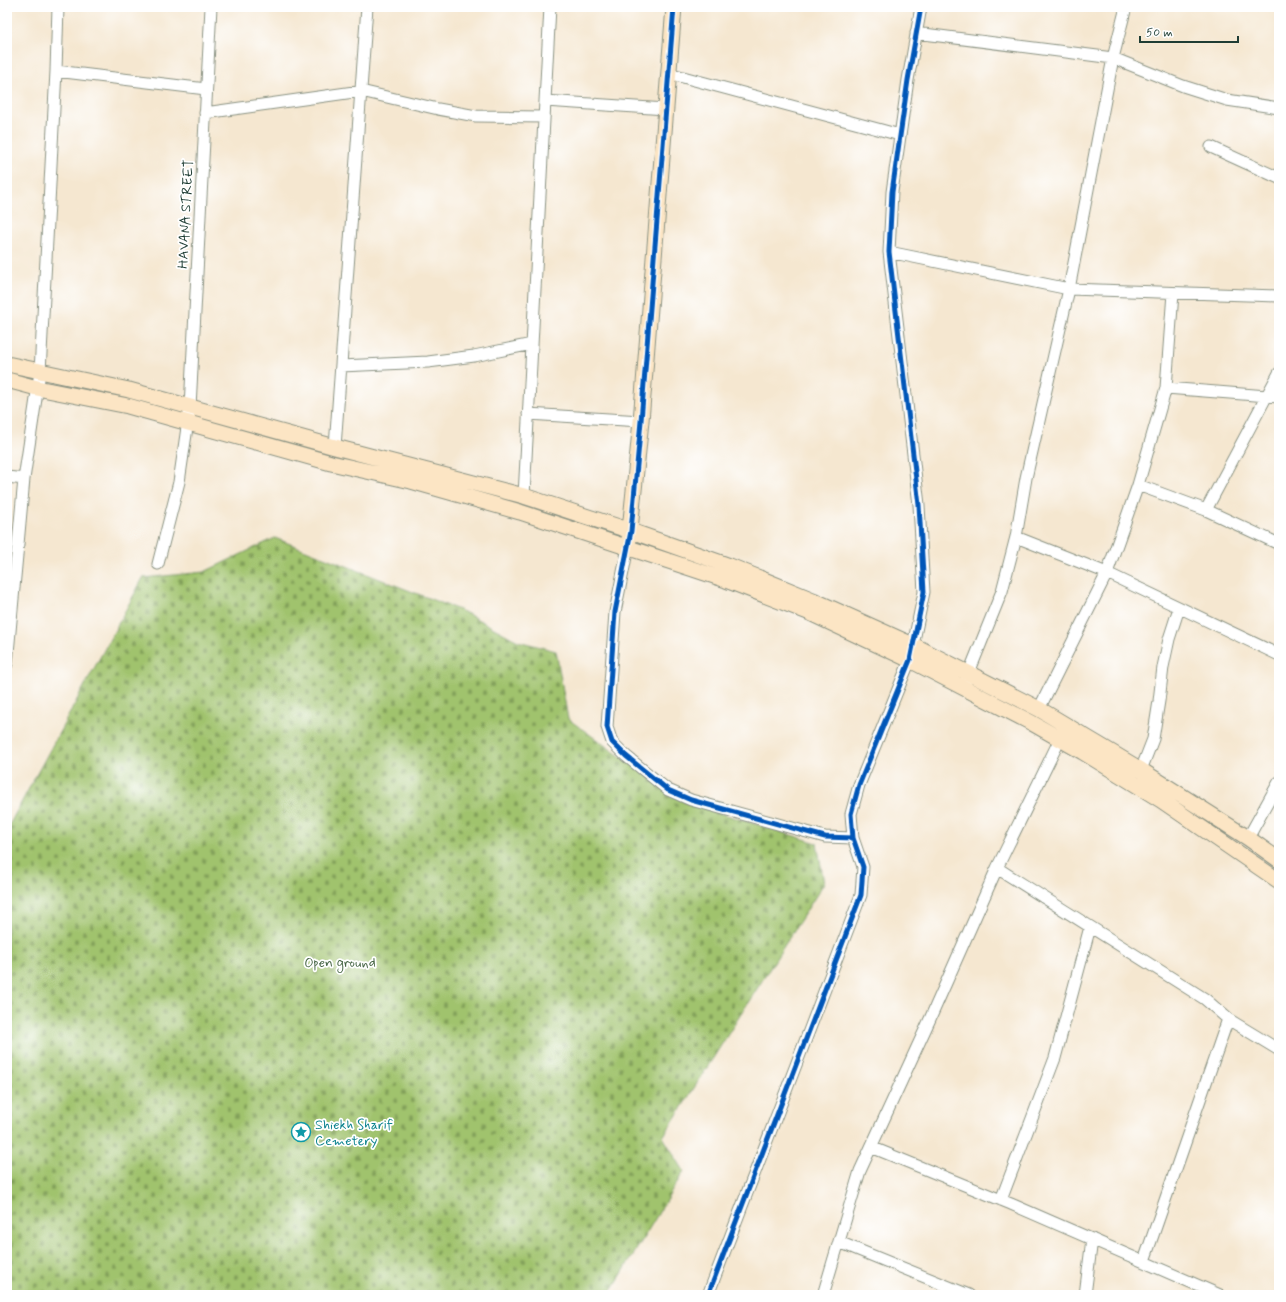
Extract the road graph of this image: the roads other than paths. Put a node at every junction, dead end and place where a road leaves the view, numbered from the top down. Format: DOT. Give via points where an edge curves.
graph roads {
  1 [pos="58,7"];
  2 [pos="211,7"];
  3 [pos="367,7"];
  4 [pos="550,7"];
  5 [pos="674,7"];
  6 [pos="921,7"];
  7 [pos="1126,7"];
  8 [pos="916,33"];
  9 [pos="1113,58"];
  10 [pos="56,71"];
  11 [pos="668,73"];
  12 [pos="206,90"];
  13 [pos="361,91"];
  14 [pos="545,101"];
  15 [pos="1279,108"];
  16 [pos="666,109"];
  17 [pos="205,113"];
  18 [pos="544,117"];
  19 [pos="900,135"];
  20 [pos="1211,147"];
  21 [pos="1279,178"];
  22 [pos="889,252"];
  23 [pos="1069,289"];
  24 [pos="1173,292"];
  25 [pos="1279,296"];
  26 [pos="532,344"];
  27 [pos="7,364"];
  28 [pos="341,366"];
  29 [pos="40,372"];
  30 [pos="1279,373"];
  31 [pos="7,380"];
  32 [pos="37,388"];
  33 [pos="1166,388"];
  34 [pos="1267,396"];
  35 [pos="1279,397"];
  36 [pos="190,407"];
  37 [pos="528,414"];
  38 [pos="641,421"];
  39 [pos="188,422"];
  40 [pos="335,447"];
  41 [pos="7,477"];
  42 [pos="24,479"];
  43 [pos="1138,485"];
  44 [pos="524,496"];
  45 [pos="1206,510"];
  46 [pos="631,531"];
  47 [pos="1016,537"];
  48 [pos="1279,544"];
  49 [pos="628,547"];
  50 [pos="158,564"];
  51 [pos="1107,574"];
  52 [pos="1179,608"];
  53 [pos="8,637"];
  54 [pos="913,645"];
  55 [pos="1279,655"];
  56 [pos="910,660"];
  57 [pos="7,664"];
  58 [pos="969,673"];
  59 [pos="963,688"];
  60 [pos="1039,709"];
  61 [pos="1060,739"];
  62 [pos="1141,770"];
  63 [pos="1279,782"];
  64 [pos="853,838"];
  65 [pos="1248,838"];
  66 [pos="1279,860"];
  67 [pos="997,868"];
  68 [pos="1279,881"];
  69 [pos="1090,926"];
  70 [pos="1228,1019"];
  71 [pos="1279,1050"];
  72 [pos="871,1147"];
  73 [pos="1001,1200"];
  74 [pos="1092,1239"];
  75 [pos="839,1242"];
  76 [pos="1144,1261"];
  77 [pos="708,1295"];
  78 [pos="823,1295"];
  79 [pos="969,1295"];
  80 [pos="1085,1295"];
  81 [pos="1220,1295"];
  1 -- 10 [label="street"];
  2 -- 12 [label="street, HAVANA STREET"];
  3 -- 13 [label="street"];
  4 -- 14 [label="street"];
  5 -- 11 [label="main road"];
  6 -- 8 [label="street"];
  7 -- 9 [label="street"];
  8 -- 9 [label="street"];
  8 -- 19 [label="street"];
  9 -- 15 [label="street" via="1227,100"];
  9 -- 23 [label="street"];
  10 -- 12 [label="street"];
  10 -- 29 [label="street"];
  11 -- 16 [label="main road"];
  11 -- 19 [label="street"];
  12 -- 17 [label="street, HAVANA STREET"];
  13 -- 17 [label="street"];
  13 -- 18 [label="street" via="476,116"];
  13 -- 28 [label="street"];
  14 -- 16 [label="street"];
  14 -- 18 [label="street"];
  16 -- 38 [label="main road"];
  17 -- 36 [label="street, HAVANA STREET"];
  18 -- 26 [label="street"];
  19 -- 22 [label="street" via="892,192"];
  20 -- 21 [label="street"];
  22 -- 23 [label="street"];
  22 -- 54 [label="street" via="919,505 924,592"];
  23 -- 24 [label="street"];
  23 -- 47 [label="street" via="1026,478"];
  24 -- 25 [label="street"];
  24 -- 33 [label="street"];
  26 -- 28 [label="street" via="428,362"];
  26 -- 37 [label="street"];
  27 -- 29 [label="main road"];
  28 -- 40 [label="street"];
  29 -- 32 [label="street"];
  29 -- 36 [label="main road" via="129,390"];
  30 -- 34 [label="street"];
  31 -- 32 [label="main road"];
  32 -- 39 [label="main road" via="128,406"];
  32 -- 42 [label="street"];
  33 -- 34 [label="street"];
  33 -- 43 [label="street"];
  34 -- 35 [label="street"];
  34 -- 45 [label="street"];
  36 -- 39 [label="street, HAVANA STREET"];
  36 -- 40 [label="main road"];
  37 -- 38 [label="street"];
  37 -- 44 [label="street"];
  38 -- 46 [label="main road"];
  39 -- 49 [label="main road" via="331,463 411,481 520,512"];
  39 -- 50 [label="street, HAVANA STREET" via="179,482"];
  40 -- 44 [label="main road"];
  41 -- 42 [label="street"];
  42 -- 53 [label="street"];
  43 -- 45 [label="street"];
  43 -- 51 [label="street"];
  44 -- 46 [label="main road"];
  45 -- 48 [label="street"];
  46 -- 49 [label="main road"];
  46 -- 54 [label="main road" via="730,566"];
  47 -- 51 [label="street"];
  47 -- 58 [label="street" via="1002,591"];
  49 -- 56 [label="main road" via="726,580 802,610"];
  49 -- 64 [label="street" via="614,620 607,727 612,742 668,790 691,800 825,836"];
  51 -- 52 [label="street"];
  51 -- 60 [label="street"];
  52 -- 55 [label="street"];
  52 -- 62 [label="street" via="1162,667 1153,739"];
  53 -- 57 [label="street"];
  54 -- 56 [label="street"];
  54 -- 58 [label="main road"];
  56 -- 59 [label="main road"];
  56 -- 64 [label="street" via="859,785 851,814"];
  58 -- 59 [label="street"];
  58 -- 60 [label="main road"];
  59 -- 61 [label="main road"];
  60 -- 62 [label="main road"];
  61 -- 67 [label="street"];
  61 -- 68 [label="main road" via="1161,800"];
  62 -- 65 [label="main road"];
  63 -- 65 [label="street"];
  64 -- 77 [label="street" via="862,867 861,895"];
  65 -- 66 [label="main road"];
  67 -- 69 [label="street"];
  67 -- 72 [label="street"];
  69 -- 70 [label="street" via="1205,999"];
  69 -- 73 [label="street" via="1055,1058"];
  70 -- 71 [label="street"];
  70 -- 76 [label="street"];
  72 -- 73 [label="street"];
  72 -- 75 [label="street" via="860,1171"];
  73 -- 74 [label="street"];
  74 -- 76 [label="street"];
  74 -- 80 [label="street"];
  75 -- 78 [label="street"];
  75 -- 79 [label="street"];
  76 -- 81 [label="street"];
}
